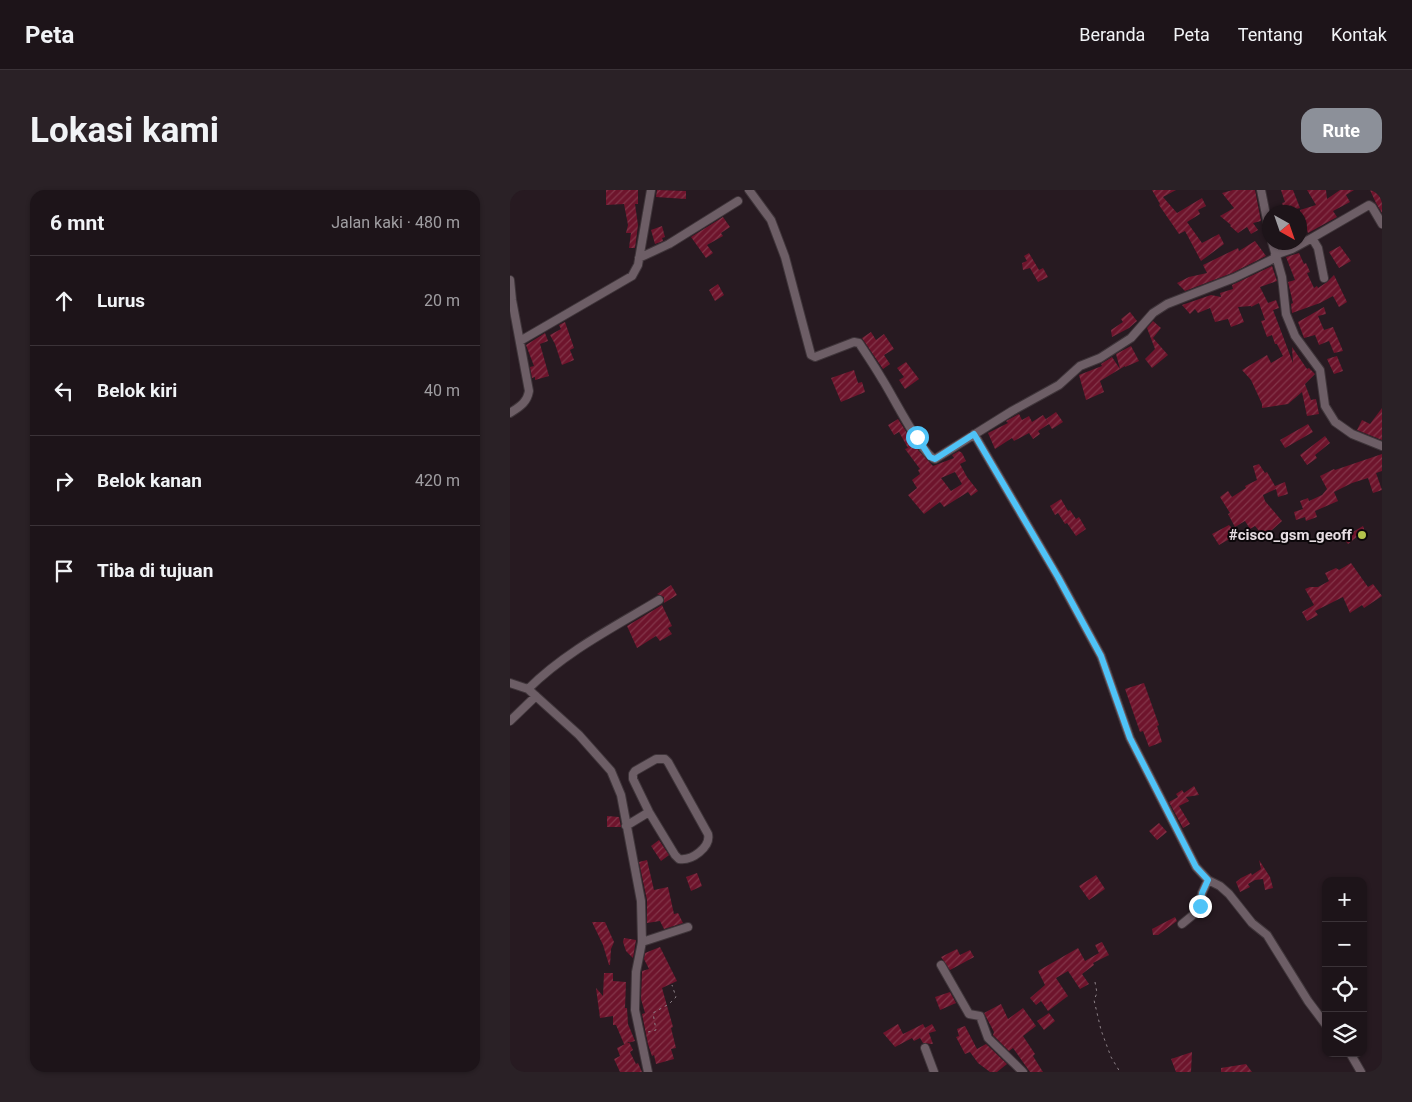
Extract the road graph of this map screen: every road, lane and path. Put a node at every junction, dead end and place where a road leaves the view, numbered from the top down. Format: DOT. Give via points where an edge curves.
graph roads {
  1 [pos="651,190"];
  2 [pos="749,190"];
  3 [pos="1262,190"];
  4 [pos="738,201"];
  5 [pos="1265,205"];
  6 [pos="1382,224"];
  7 [pos="1312,238"];
  8 [pos="1274,250"];
  9 [pos="1276,256"];
  10 [pos="639,258"];
  11 [pos="1324,278"];
  12 [pos="510,280"];
  13 [pos="520,341"];
  14 [pos="510,413"];
  15 [pos="974,434"];
  16 [pos="1382,446"];
  17 [pos="659,600"];
  18 [pos="510,683"];
  19 [pos="528,689"];
  20 [pos="536,696"];
  21 [pos="510,721"];
  22 [pos="649,812"];
  23 [pos="626,826"];
  24 [pos="1208,880"];
  25 [pos="1182,924"];
  26 [pos="688,927"];
  27 [pos="642,942"];
  28 [pos="941,964"];
  29 [pos="1094,982"];
  30 [pos="672,985"];
  31 [pos="1322,1020"];
  32 [pos="640,1034"];
  33 [pos="925,1048"];
  34 [pos="1352,1057"];
  35 [pos="648,1072"];
  36 [pos="934,1072"];
  37 [pos="1023,1072"];
  38 [pos="1120,1072"];
  39 [pos="1361,1072"];
  1 -- 10 [label="street"];
  2 -- 15 [label="street" via="771,220 782,248 813,357 859,343 932,459 939,458"];
  3 -- 5 [label="street"];
  4 -- 10 [label="street" via="669,244"];
  6 -- 7 [label="street" via="1369,205"];
  7 -- 9 [label="street"];
  7 -- 11 [label="street" via="1318,248"];
  8 -- 9 [label="street"];
  9 -- 15 [label="street" via="1234,278 1167,304 1153,313 1131,338 1100,358 1080,366 1059,385"];
  9 -- 16 [label="street" via="1286,314 1294,336 1320,370 1325,406 1335,422 1352,434"];
  10 -- 13 [label="street" via="632,276"];
  12 -- 13 [label="street"];
  13 -- 14 [label="street" via="529,391 525,403"];
  15 -- 24 [label="street" via="1101,656 1130,738 1196,867"];
  17 -- 19 [label="street" via="584,645 542,674"];
  18 -- 19 [label="street"];
  19 -- 20 [label="street"];
  20 -- 21 [label="street"];
  20 -- 23 [label="street" via="579,735 611,771 621,795"];
  22 -- 22 [label="street" via="679,860 689,859 708,845 708,834 665,759 656,759 632,774"];
  22 -- 23 [label="street"];
  23 -- 27 [label="street" via="641,901"];
  24 -- 25 [label="street" via="1199,910"];
  24 -- 31 [label="street" via="1224,889 1252,923 1267,935"];
  26 -- 27 [label="street"];
  27 -- 32 [label="street" via="634,989"];
  28 -- 37 [label="street" via="968,1012 980,1016 988,1038"];
  29 -- 38 [label="path" via="1097,993 1094,1000 1101,1030"];
  30 -- 32 [label="path" via="676,996 670,1004 653,1013 656,1030"];
  32 -- 35 [label="street"];
  33 -- 36 [label="street"];
  34 -- 39 [label="street"];
}
